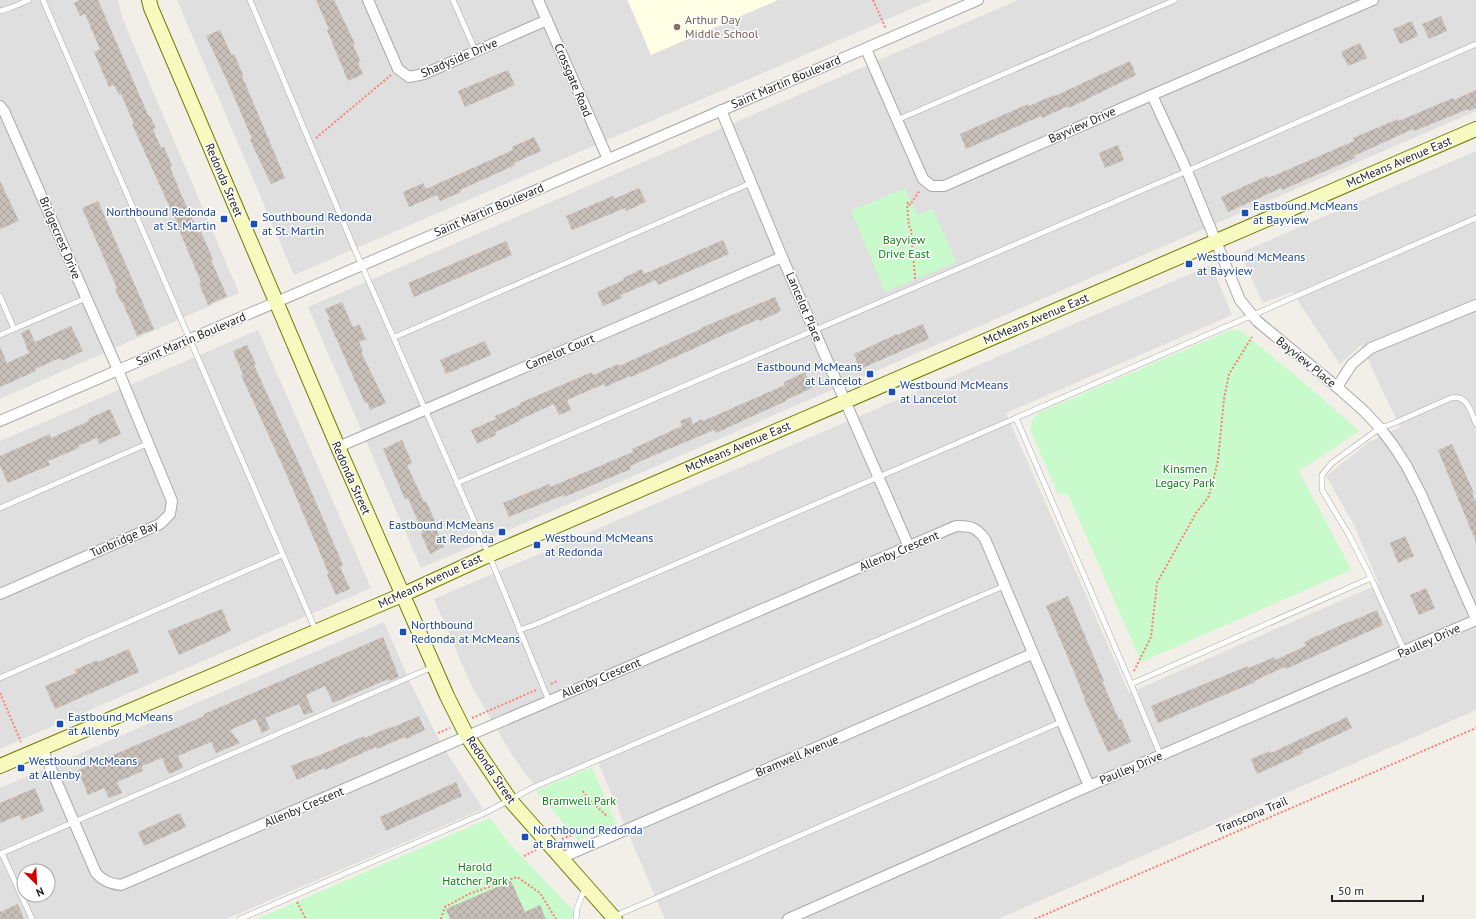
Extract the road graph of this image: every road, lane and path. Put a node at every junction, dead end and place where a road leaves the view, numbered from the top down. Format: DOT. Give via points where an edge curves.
graph roads {
  1 [pos="29,0"];
  2 [pos="43,0"];
  3 [pos="149,0"];
  4 [pos="250,0"];
  5 [pos="368,0"];
  6 [pos="453,0"];
  7 [pos="538,0"];
  8 [pos="873,0"];
  9 [pos="978,0"];
  10 [pos="1175,0"];
  11 [pos="1373,0"];
  12 [pos="0,10"];
  13 [pos="547,20"];
  14 [pos="890,38"];
  15 [pos="1476,44"];
  16 [pos="866,49"];
  17 [pos="476,52"];
  18 [pos="398,69"];
  19 [pos="1152,95"];
  20 [pos="0,106"];
  21 [pos="721,110"];
  22 [pos="897,120"];
  23 [pos="1476,129"];
  24 [pos="310,143"];
  25 [pos="608,159"];
  26 [pos="1187,171"];
  27 [pos="925,180"];
  28 [pos="751,183"];
  29 [pos="1476,218"];
  30 [pos="1216,242"];
  31 [pos="782,257"];
  32 [pos="362,265"];
  33 [pos="922,285"];
  34 [pos="0,296"];
  35 [pos="86,298"];
  36 [pos="276,302"];
  37 [pos="1476,305"];
  38 [pos="1252,316"];
  39 [pos="14,329"];
  40 [pos="814,331"];
  41 [pos="0,335"];
  42 [pos="395,337"];
  43 [pos="1252,338"];
  44 [pos="190,339"];
  45 [pos="118,370"];
  46 [pos="1337,387"];
  47 [pos="845,401"];
  48 [pos="426,410"];
  49 [pos="1016,418"];
  50 [pos="0,422"];
  51 [pos="1476,424"];
  52 [pos="1380,428"];
  53 [pos="149,443"];
  54 [pos="338,447"];
  55 [pos="878,476"];
  56 [pos="458,483"];
  57 [pos="0,508"];
  58 [pos="909,547"];
  59 [pos="282,555"];
  60 [pos="489,555"];
  61 [pos="1371,578"];
  62 [pos="1004,586"];
  63 [pos="0,594"];
  64 [pos="402,595"];
  65 [pos="1476,619"];
  66 [pos="519,630"];
  67 [pos="316,632"];
  68 [pos="1404,652"];
  69 [pos="1032,654"];
  70 [pos="434,667"];
  71 [pos="0,678"];
  72 [pos="557,681"];
  73 [pos="1131,682"];
  74 [pos="543,687"];
  75 [pos="0,693"];
  76 [pos="549,701"];
  77 [pos="1061,722"];
  78 [pos="460,723"];
  79 [pos="1476,728"];
  80 [pos="438,733"];
  81 [pos="467,736"];
  82 [pos="42,748"];
  83 [pos="26,755"];
  84 [pos="1161,756"];
  85 [pos="0,766"];
  86 [pos="1089,786"];
  87 [pos="583,791"];
  88 [pos="510,800"];
  89 [pos="608,817"];
  90 [pos="74,822"];
  91 [pos="572,835"];
  92 [pos="558,841"];
  93 [pos="539,849"];
  94 [pos="1,854"];
  95 [pos="524,856"];
  96 [pos="561,858"];
  97 [pos="586,885"];
  98 [pos="294,895"];
  99 [pos="615,918"];
  100 [pos="32,919"];
  101 [pos="240,919"];
  102 [pos="306,919"];
  103 [pos="441,919"];
  104 [pos="556,919"];
  105 [pos="576,919"];
  106 [pos="788,919"];
  107 [pos="1035,919"];
  1 -- 12 [label="lane"];
  2 -- 44 [label="lane"];
  3 -- 36 [label="street, Redonda Street"];
  4 -- 24 [label="lane"];
  5 -- 18 [label="street"];
  6 -- 17 [label="lane"];
  7 -- 13 [label="street, Crossgate Road"];
  8 -- 14 [label="path"];
  9 -- 14 [label="street, Saint Martin Boulevard"];
  10 -- 22 [label="lane"];
  11 -- 19 [label="street, Bayview Drive"];
  13 -- 17 [label="street, Shadyside Drive"];
  13 -- 25 [label="street, Crossgate Road"];
  14 -- 16 [label="street, Saint Martin Boulevard"];
  15 -- 26 [label="lane"];
  16 -- 21 [label="street, Saint Martin Boulevard"];
  16 -- 22 [label="street"];
  17 -- 18 [label="street, Shadyside Drive" via="417,76 410,77"];
  18 -- 24 [label="path"];
  19 -- 26 [label="street, Bayview Place"];
  19 -- 27 [label="street, Bayview Drive" via="944,186 932,186"];
  20 -- 35 [label="street, Bridgecrest Drive"];
  21 -- 25 [label="street, Saint Martin Boulevard"];
  21 -- 28 [label="street, Lancelot Place"];
  22 -- 27 [label="street"];
  23 -- 30 [label="street, McMeans Avenue East"];
  24 -- 32 [label="lane"];
  25 -- 32 [label="street, Saint Martin Boulevard"];
  26 -- 30 [label="street, Bayview Place"];
  26 -- 33 [label="lane"];
  27 -- 33 [label="path" via="913,203 907,204 915,278 919,277"];
  28 -- 31 [label="street, Lancelot Place"];
  28 -- 42 [label="lane"];
  29 -- 38 [label="lane"];
  30 -- 38 [label="street, Bayview Place" via="1240,300"];
  30 -- 47 [label="street, McMeans Avenue East"];
  31 -- 40 [label="street, Lancelot Place"];
  31 -- 48 [label="street, Camelot Court"];
  32 -- 36 [label="street, Saint Martin Boulevard"];
  32 -- 42 [label="lane"];
  33 -- 40 [label="lane"];
  34 -- 39 [label="lane"];
  35 -- 39 [label="lane"];
  35 -- 45 [label="street, Bridgecrest Drive"];
  36 -- 44 [label="street, Saint Martin Boulevard"];
  36 -- 54 [label="street, Redonda Street"];
  37 -- 46 [label="street" via="1371,348 1352,364"];
  38 -- 46 [label="street, Bayview Place"];
  38 -- 49 [label="lane"];
  39 -- 41 [label="lane"];
  40 -- 47 [label="street, Lancelot Place"];
  40 -- 56 [label="lane"];
  42 -- 48 [label="lane"];
  43 -- 73 [label="path" via="1229,374 1218,460 1208,498 1196,512 1157,583 1151,637"];
  44 -- 45 [label="street, Saint Martin Boulevard"];
  44 -- 59 [label="lane"];
  45 -- 50 [label="street, Saint Martin Boulevard"];
  45 -- 53 [label="street, Tunbridge Bay"];
  46 -- 52 [label="street, Bayview Place"];
  47 -- 55 [label="street, Lancelot Place"];
  47 -- 60 [label="street, McMeans Avenue East"];
  48 -- 54 [label="street, Camelot Court"];
  48 -- 56 [label="lane"];
  49 -- 55 [label="lane"];
  49 -- 73 [label="lane"];
  51 -- 52 [label="lane" via="1466,402 1463,398 1457,397"];
  52 -- 61 [label="lane" via="1332,463 1322,475 1322,490"];
  52 -- 65 [label="street, Bayview Place" via="1406,465 1421,494"];
  53 -- 57 [label="lane"];
  53 -- 63 [label="street, Tunbridge Bay" via="172,501 170,514 160,524"];
  54 -- 64 [label="street, Redonda Street"];
  55 -- 58 [label="street, Lancelot Place"];
  55 -- 66 [label="lane"];
  56 -- 60 [label="lane"];
  58 -- 62 [label="street, Allenby Crescent" via="956,526 968,526 978,530 985,539"];
  58 -- 76 [label="street, Allenby Crescent"];
  59 -- 67 [label="lane"];
  59 -- 71 [label="lane"];
  60 -- 64 [label="street, McMeans Avenue East"];
  60 -- 66 [label="lane"];
  61 -- 68 [label="lane"];
  61 -- 73 [label="lane"];
  62 -- 69 [label="street, Allenby Crescent"];
  62 -- 88 [label="lane" via="532,788"];
  64 -- 67 [label="street, McMeans Avenue East"];
  64 -- 70 [label="street, Redonda Street"];
  65 -- 68 [label="street, Paulley Drive"];
  66 -- 74 [label="lane"];
  67 -- 82 [label="street, McMeans Avenue East"];
  68 -- 84 [label="street, Paulley Drive"];
  69 -- 77 [label="street, Allenby Crescent"];
  69 -- 96 [label="street, Bramwell Avenue"];
  70 -- 78 [label="street, Redonda Street"];
  70 -- 90 [label="lane"];
  72 -- 74 [label="path"];
  73 -- 84 [label="lane"];
  74 -- 76 [label="lane"];
  74 -- 78 [label="path"];
  75 -- 83 [label="path"];
  76 -- 81 [label="street, Allenby Crescent"];
  77 -- 86 [label="street, Allenby Crescent"];
  77 -- 99 [label="lane"];
  78 -- 80 [label="path"];
  78 -- 81 [label="street, Redonda Street"];
  79 -- 107 [label="path, Transcona Trail"];
  81 -- 88 [label="street, Redonda Street"];
  81 -- 90 [label="street, Allenby Crescent" via="121,885 102,880 96,873"];
  82 -- 83 [label="street, McMeans Avenue East"];
  82 -- 90 [label="street, Allenby Crescent"];
  83 -- 85 [label="street, McMeans Avenue East"];
  84 -- 86 [label="street, Paulley Drive"];
  86 -- 106 [label="street, Paulley Drive"];
  87 -- 89 [label="path"];
  88 -- 96 [label="street, Redonda Street"];
  88 -- 98 [label="lane"];
  90 -- 94 [label="lane"];
  91 -- 92 [label="path"];
  93 -- 95 [label="path"];
  94 -- 100 [label="lane"];
  96 -- 97 [label="street, Redonda Street"];
  97 -- 99 [label="street, Redonda Street"];
  97 -- 105 [label="lane" via="577,908"];
  98 -- 101 [label="lane"];
  98 -- 102 [label="path"];
  103 -- 104 [label="path" via="445,907 469,894 517,877 540,893"];
}
